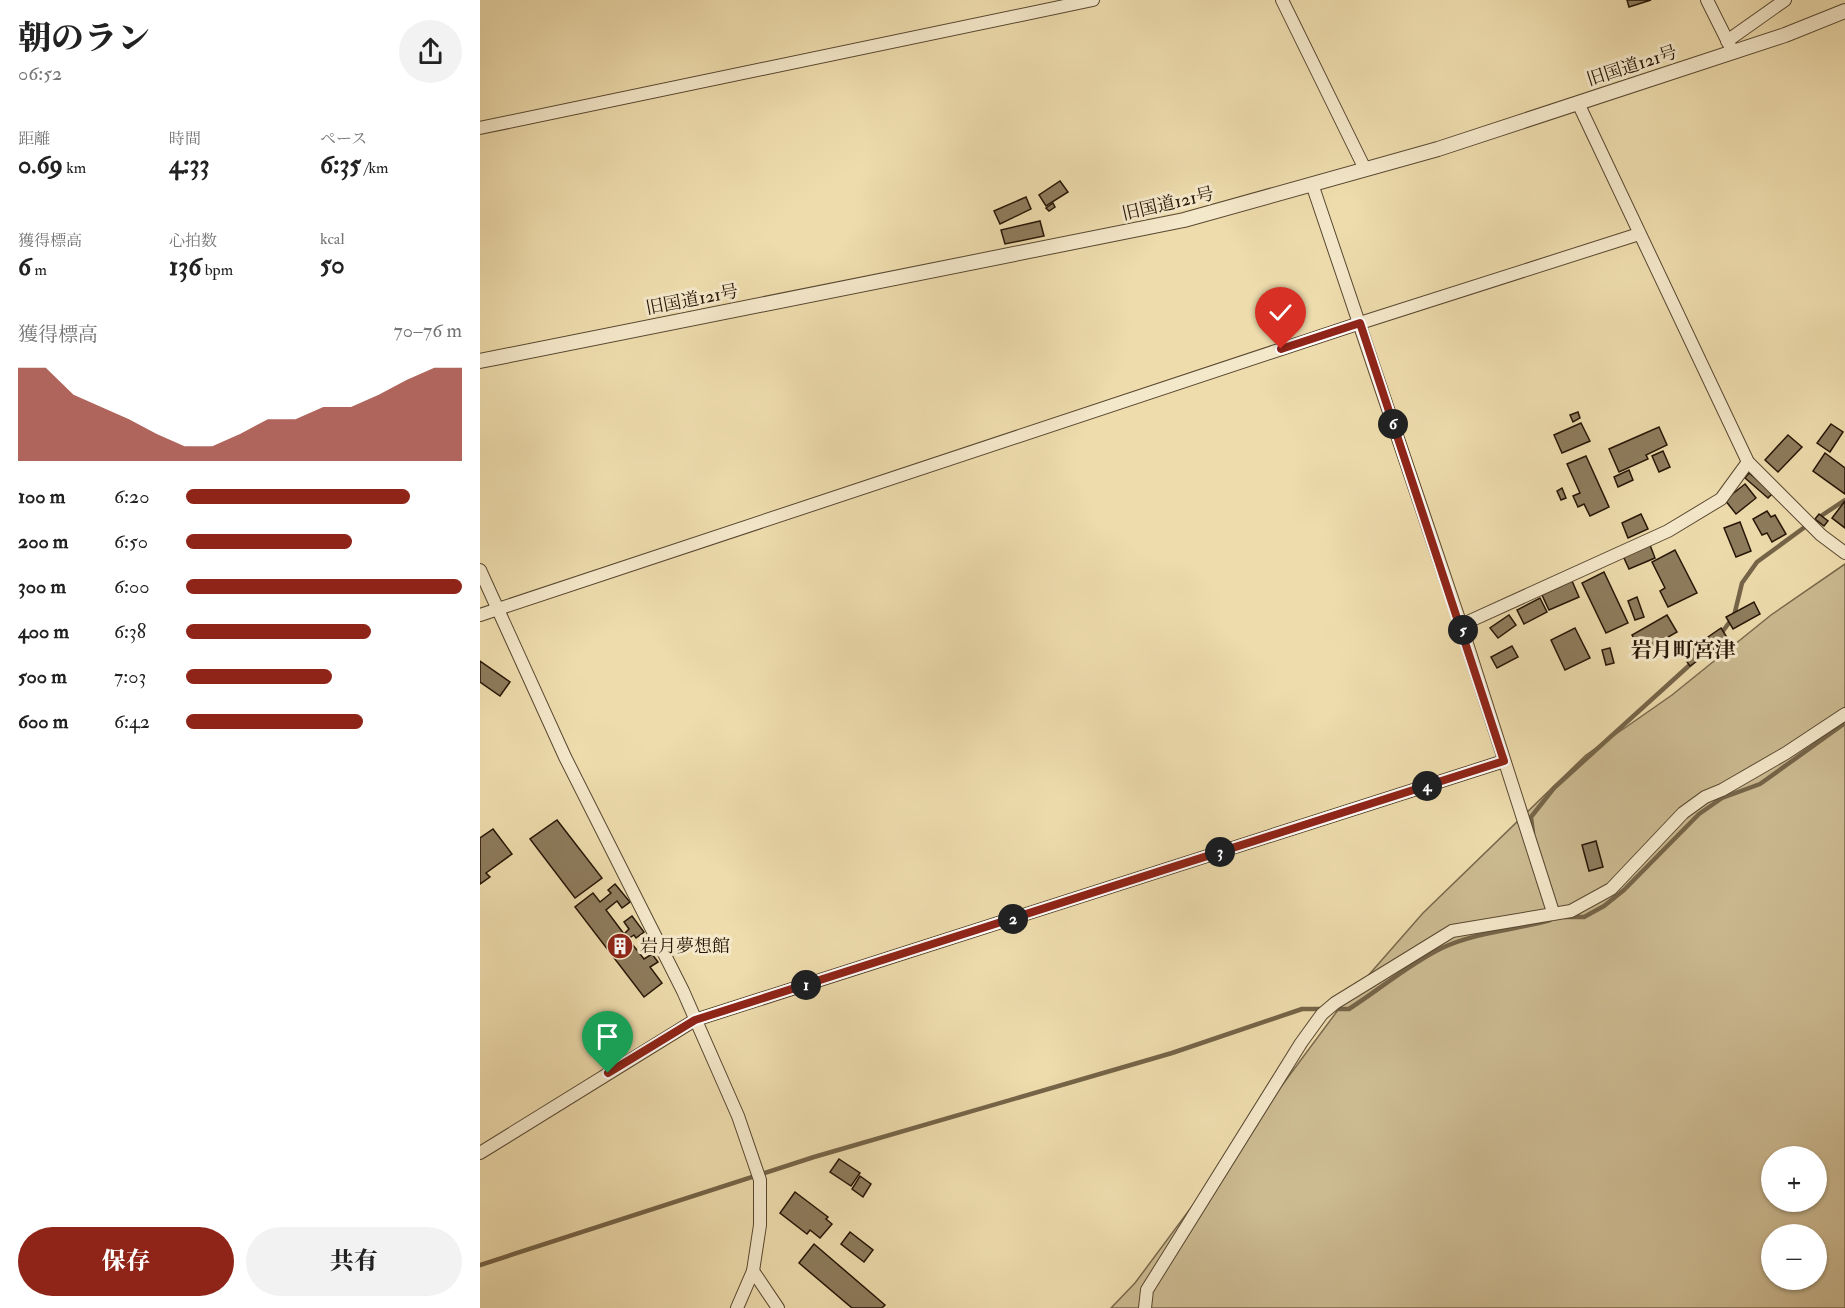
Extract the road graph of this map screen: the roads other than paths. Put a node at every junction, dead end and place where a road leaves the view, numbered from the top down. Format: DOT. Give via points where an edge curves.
graph roads {
  1 [pos="1093,0"];
  2 [pos="1282,0"];
  3 [pos="1707,0"];
  4 [pos="1785,0"];
  5 [pos="1845,11"];
  6 [pos="1730,46"];
  7 [pos="1578,103"];
  8 [pos="480,128"];
  9 [pos="1365,169"];
  10 [pos="1312,184"];
  11 [pos="1639,234"];
  12 [pos="1360,323"];
  13 [pos="480,361"];
  14 [pos="1748,462"];
  15 [pos="1845,553"];
  16 [pos="480,570"];
  17 [pos="496,609"];
  18 [pos="480,615"];
  19 [pos="1461,625"];
  20 [pos="1845,714"];
  21 [pos="1504,761"];
  22 [pos="1553,912"];
  23 [pos="695,1020"];
  24 [pos="480,1153"];
  25 [pos="753,1271"];
  26 [pos="737,1308"];
  27 [pos="778,1308"];
  28 [pos="1145,1308"];
  1 -- 8 [label="street"];
  2 -- 9 [label="street"];
  3 -- 6 [label="street"];
  4 -- 6 [label="street"];
  5 -- 6 [label="street, 旧国道121号"];
  6 -- 7 [label="street, 旧国道121号"];
  7 -- 9 [label="street, 旧国道121号"];
  7 -- 11 [label="street"];
  9 -- 10 [label="street, 旧国道121号"];
  10 -- 12 [label="street"];
  10 -- 13 [label="street, 旧国道121号" via="1184,220"];
  11 -- 12 [label="street"];
  11 -- 14 [label="street"];
  12 -- 17 [label="street"];
  12 -- 19 [label="street"];
  14 -- 15 [label="street" via="1821,535"];
  14 -- 19 [label="street" via="1721,499 1668,531"];
  16 -- 17 [label="street"];
  17 -- 18 [label="street"];
  17 -- 23 [label="street"];
  19 -- 21 [label="street"];
  20 -- 22 [label="street" via="1683,813 1611,889 1571,911"];
  21 -- 22 [label="street"];
  21 -- 23 [label="street"];
  22 -- 28 [label="street" via="1452,931 1322,1014 1147,1290"];
  23 -- 24 [label="street"];
  23 -- 25 [label="street" via="738,1116 760,1180 760,1225"];
  25 -- 26 [label="street"];
  25 -- 27 [label="street"];
}
